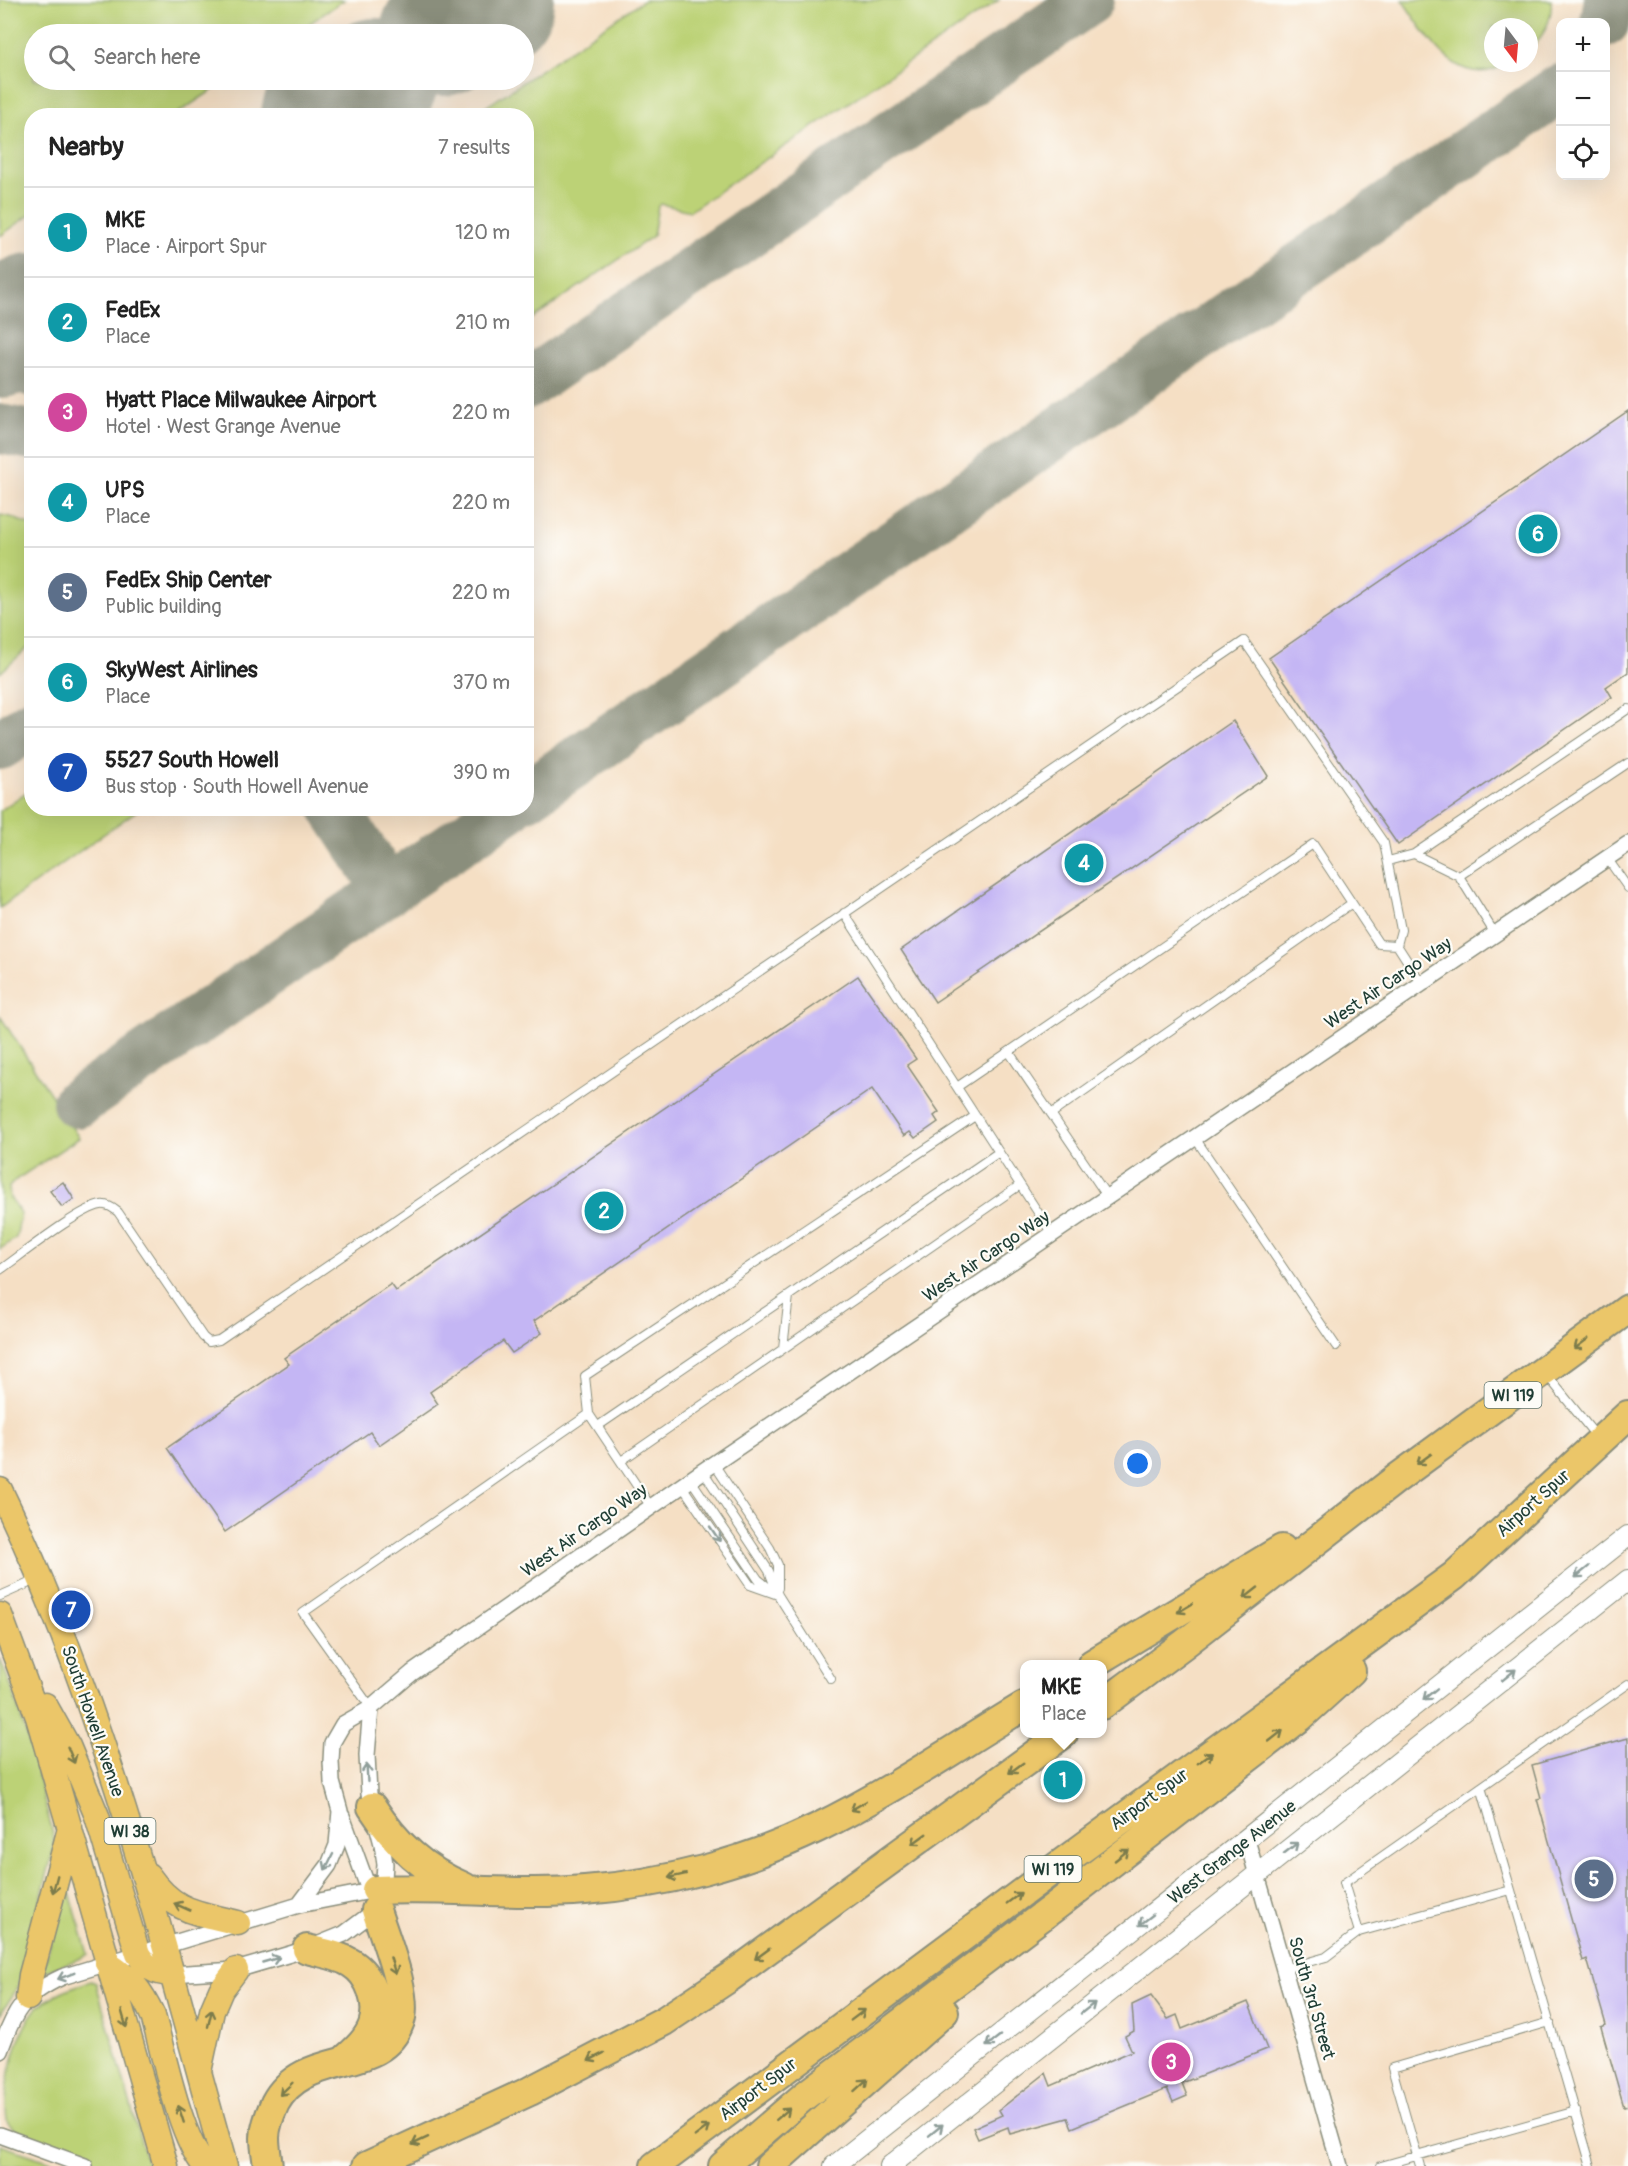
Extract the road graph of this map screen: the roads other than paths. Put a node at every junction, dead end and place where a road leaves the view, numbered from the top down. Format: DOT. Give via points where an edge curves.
graph roads {
  1 [pos="1628,709"];
  2 [pos="1628,763"];
  3 [pos="1628,844"];
  4 [pos="1414,854"];
  5 [pos="1607,858"];
  6 [pos="1388,861"];
  7 [pos="1459,876"];
  8 [pos="1628,888"];
  9 [pos="1352,903"];
  10 [pos="844,914"];
  11 [pos="1495,934"];
  12 [pos="1397,945"];
  13 [pos="1422,984"];
  14 [pos="1009,1052"];
  15 [pos="957,1088"];
  16 [pos="1051,1114"];
  17 [pos="975,1116"];
  18 [pos="1194,1138"];
  19 [pos="999,1152"];
  20 [pos="1020,1185"];
  21 [pos="1107,1196"];
  22 [pos="1052,1234"];
  23 [pos="0,1270"];
  24 [pos="789,1296"];
  25 [pos="1628,1309"];
  26 [pos="1336,1346"];
  27 [pos="783,1348"];
  28 [pos="1545,1371"];
  29 [pos="589,1414"];
  30 [pos="1628,1415"];
  31 [pos="598,1426"];
  32 [pos="1601,1442"];
  33 [pos="621,1461"];
  34 [pos="697,1475"];
  35 [pos="1396,1479"];
  36 [pos="0,1490"];
  37 [pos="651,1507"];
  38 [pos="1628,1536"];
  39 [pos="1454,1576"];
  40 [pos="40,1578"];
  41 [pos="1628,1580"];
  42 [pos="778,1595"];
  43 [pos="0,1596"];
  44 [pos="0,1615"];
  45 [pos="14,1648"];
  46 [pos="1100,1660"];
  47 [pos="831,1679"];
  48 [pos="1628,1684"];
  49 [pos="1107,1701"];
  50 [pos="371,1708"];
  51 [pos="1020,1708"];
  52 [pos="1059,1738"];
  53 [pos="1349,1758"];
  54 [pos="1371,1785"];
  55 [pos="1481,1787"];
  56 [pos="372,1807"];
  57 [pos="340,1811"];
  58 [pos="70,1827"];
  59 [pos="1247,1840"];
  60 [pos="141,1864"];
  61 [pos="1257,1875"];
  62 [pos="474,1890"];
  63 [pos="1511,1890"];
  64 [pos="376,1900"];
  65 [pos="299,1905"];
  66 [pos="1058,1905"];
  67 [pos="238,1923"];
  68 [pos="1359,1932"];
  69 [pos="164,1946"];
  70 [pos="307,1950"];
  71 [pos="138,1954"];
  72 [pos="107,1963"];
  73 [pos="1284,1969"];
  74 [pos="236,1970"];
  75 [pos="171,1974"];
  76 [pos="28,1998"];
  77 [pos="1550,2022"];
  78 [pos="0,2051"];
  79 [pos="344,2060"];
  80 [pos="199,2073"];
  81 [pos="1575,2111"];
  82 [pos="0,2135"];
  83 [pos="1417,2156"];
  84 [pos="86,2166"];
  85 [pos="166,2166"];
  86 [pos="205,2166"];
  87 [pos="225,2166"];
  88 [pos="268,2166"];
  89 [pos="367,2166"];
  90 [pos="655,2166"];
  91 [pos="723,2166"];
  92 [pos="770,2166"];
  93 [pos="834,2166"];
  94 [pos="890,2166"];
  95 [pos="1340,2166"];
  96 [pos="1381,2166"];
  97 [pos="1420,2166"];
  98 [pos="1591,2166"];
  1 -- 4 [label="lane"];
  2 -- 7 [label="lane"];
  3 -- 5 [label="street, West Air Cargo Way"];
  4 -- 6 [label="lane"];
  4 -- 7 [label="lane"];
  5 -- 8 [label="lane"];
  5 -- 11 [label="street, West Air Cargo Way"];
  6 -- 10 [label="lane" via="1377,830 1244,641"];
  6 -- 12 [label="lane" via="1401,930"];
  7 -- 11 [label="lane"];
  9 -- 12 [label="lane" via="1379,944"];
  9 -- 14 [label="lane" via="1313,844"];
  9 -- 16 [label="lane"];
  10 -- 15 [label="lane"];
  10 -- 23 [label="lane" via="219,1340 209,1342 203,1337 112,1208 101,1205 85,1211"];
  11 -- 13 [label="street, West Air Cargo Way"];
  12 -- 13 [label="lane"];
  13 -- 18 [label="street, West Air Cargo Way"];
  14 -- 15 [label="lane"];
  14 -- 16 [label="lane"];
  15 -- 17 [label="lane"];
  16 -- 21 [label="lane"];
  17 -- 19 [label="lane"];
  17 -- 29 [label="lane" via="585,1376"];
  18 -- 21 [label="street, West Air Cargo Way"];
  18 -- 26 [label="lane"];
  19 -- 20 [label="lane"];
  19 -- 24 [label="lane"];
  20 -- 22 [label="lane"];
  20 -- 27 [label="lane"];
  21 -- 22 [label="street, West Air Cargo Way"];
  22 -- 34 [label="street, West Air Cargo Way"];
  24 -- 27 [label="lane"];
  24 -- 31 [label="lane"];
  25 -- 28 [label="highway, WI 119, one-way"];
  27 -- 33 [label="lane"];
  28 -- 32 [label="lane"];
  28 -- 35 [label="highway, WI 119, one-way"];
  29 -- 31 [label="lane"];
  29 -- 50 [label="lane" via="303,1613"];
  30 -- 32 [label="highway, Airport Spur / WI 119"];
  31 -- 33 [label="lane"];
  32 -- 39 [label="highway, Airport Spur / WI 119"];
  33 -- 37 [label="lane"];
  34 -- 37 [label="street, West Air Cargo Way"];
  34 -- 42 [label="lane" via="769,1571"];
  34 -- 42 [label="lane, one-way" via="758,1579"];
  34 -- 42 [label="lane" via="770,1548 778,1565"];
  35 -- 46 [label="highway, one-way"];
  35 -- 49 [label="highway, WI 119, one-way"];
  36 -- 40 [label="main road, South Howell Avenue / WI 38"];
  37 -- 50 [label="street, West Air Cargo Way" via="412,1673"];
  38 -- 53 [label="street, West Grange Avenue, one-way"];
  66 -- 39 [label="highway, one-way" via="1299,1718"];
  90 -- 39 [label="highway, Airport Spur / WI 119, one-way"];
  40 -- 43 [label="lane"];
  40 -- 60 [label="main road, South Howell Avenue / WI 38" via="86,1692"];
  54 -- 41 [label="street, West Grange Avenue, one-way"];
  42 -- 47 [label="lane"];
  44 -- 45 [label="main road"];
  45 -- 58 [label="main road"];
  45 -- 71 [label="main road, one-way" via="68,1746 87,1792"];
  48 -- 55 [label="lane"];
  56 -- 50 [label="street, one-way" via="367,1755"];
  50 -- 57 [label="street, West Air Cargo Way" via="343,1724 332,1743 332,1782"];
  51 -- 62 [label="highway, one-way" via="834,1820 753,1854 681,1875 604,1888 548,1893"];
  52 -- 89 [label="highway, one-way" via="730,1977 663,2021 530,2091"];
  53 -- 54 [label="street"];
  53 -- 59 [label="street, West Grange Avenue"];
  61 -- 54 [label="street, West Grange Avenue, one-way"];
  55 -- 63 [label="lane"];
  55 -- 68 [label="lane" via="1344,1882"];
  56 -- 62 [label="highway" via="417,1861"];
  56 -- 64 [label="street" via="385,1864"];
  57 -- 64 [label="street"];
  57 -- 65 [label="street, West Air Cargo Way, one-way" via="337,1845 329,1865"];
  58 -- 72 [label="main road"];
  58 -- 76 [label="main road, one-way"];
  59 -- 61 [label="street, South 3rd Street"];
  59 -- 93 [label="street, West Grange Avenue, one-way"];
  67 -- 60 [label="main road, one-way" via="173,1903 160,1892"];
  60 -- 69 [label="main road, South Howell Avenue / WI 38"];
  61 -- 73 [label="street, South 3rd Street"];
  94 -- 61 [label="street, West Grange Avenue, one-way"];
  62 -- 64 [label="highway"];
  63 -- 68 [label="lane"];
  63 -- 77 [label="lane"];
  64 -- 65 [label="street"];
  64 -- 70 [label="street" via="344,1934"];
  64 -- 79 [label="highway, one-way" via="396,1974 400,2020 391,2038 377,2050"];
  65 -- 67 [label="street"];
  91 -- 66 [label="highway, one-way" via="803,2097"];
  92 -- 66 [label="highway, one-way" via="1009,1955"];
  67 -- 69 [label="street"];
  68 -- 73 [label="lane" via="1326,1957"];
  69 -- 71 [label="street"];
  69 -- 75 [label="main road, South Howell Avenue / WI 38"];
  74 -- 70 [label="street, one-way"];
  70 -- 79 [label="highway" via="331,1954 353,1964 368,1980 375,2001 373,2025 363,2044"];
  71 -- 72 [label="street"];
  71 -- 75 [label="main road" via="151,1970"];
  72 -- 76 [label="street, one-way" via="62,1977"];
  72 -- 85 [label="main road, one-way"];
  86 -- 72 [label="main road, one-way" via="182,2118 153,2016 129,1977"];
  73 -- 95 [label="street, South 3rd Street"];
  74 -- 75 [label="street"];
  80 -- 74 [label="main road, one-way" via="212,2011"];
  75 -- 80 [label="main road, South Howell Avenue / WI 38"];
  76 -- 78 [label="street" via="14,2015"];
  77 -- 81 [label="lane"];
  77 -- 83 [label="lane" via="1392,2068"];
  79 -- 88 [label="highway, one-way" via="305,2072 281,2092 265,2137"];
  80 -- 87 [label="main road, South Howell Avenue / WI 38"];
  81 -- 83 [label="lane"];
  81 -- 98 [label="lane"];
  82 -- 84 [label="street"];
  83 -- 96 [label="lane"];
  83 -- 97 [label="lane"];
}
